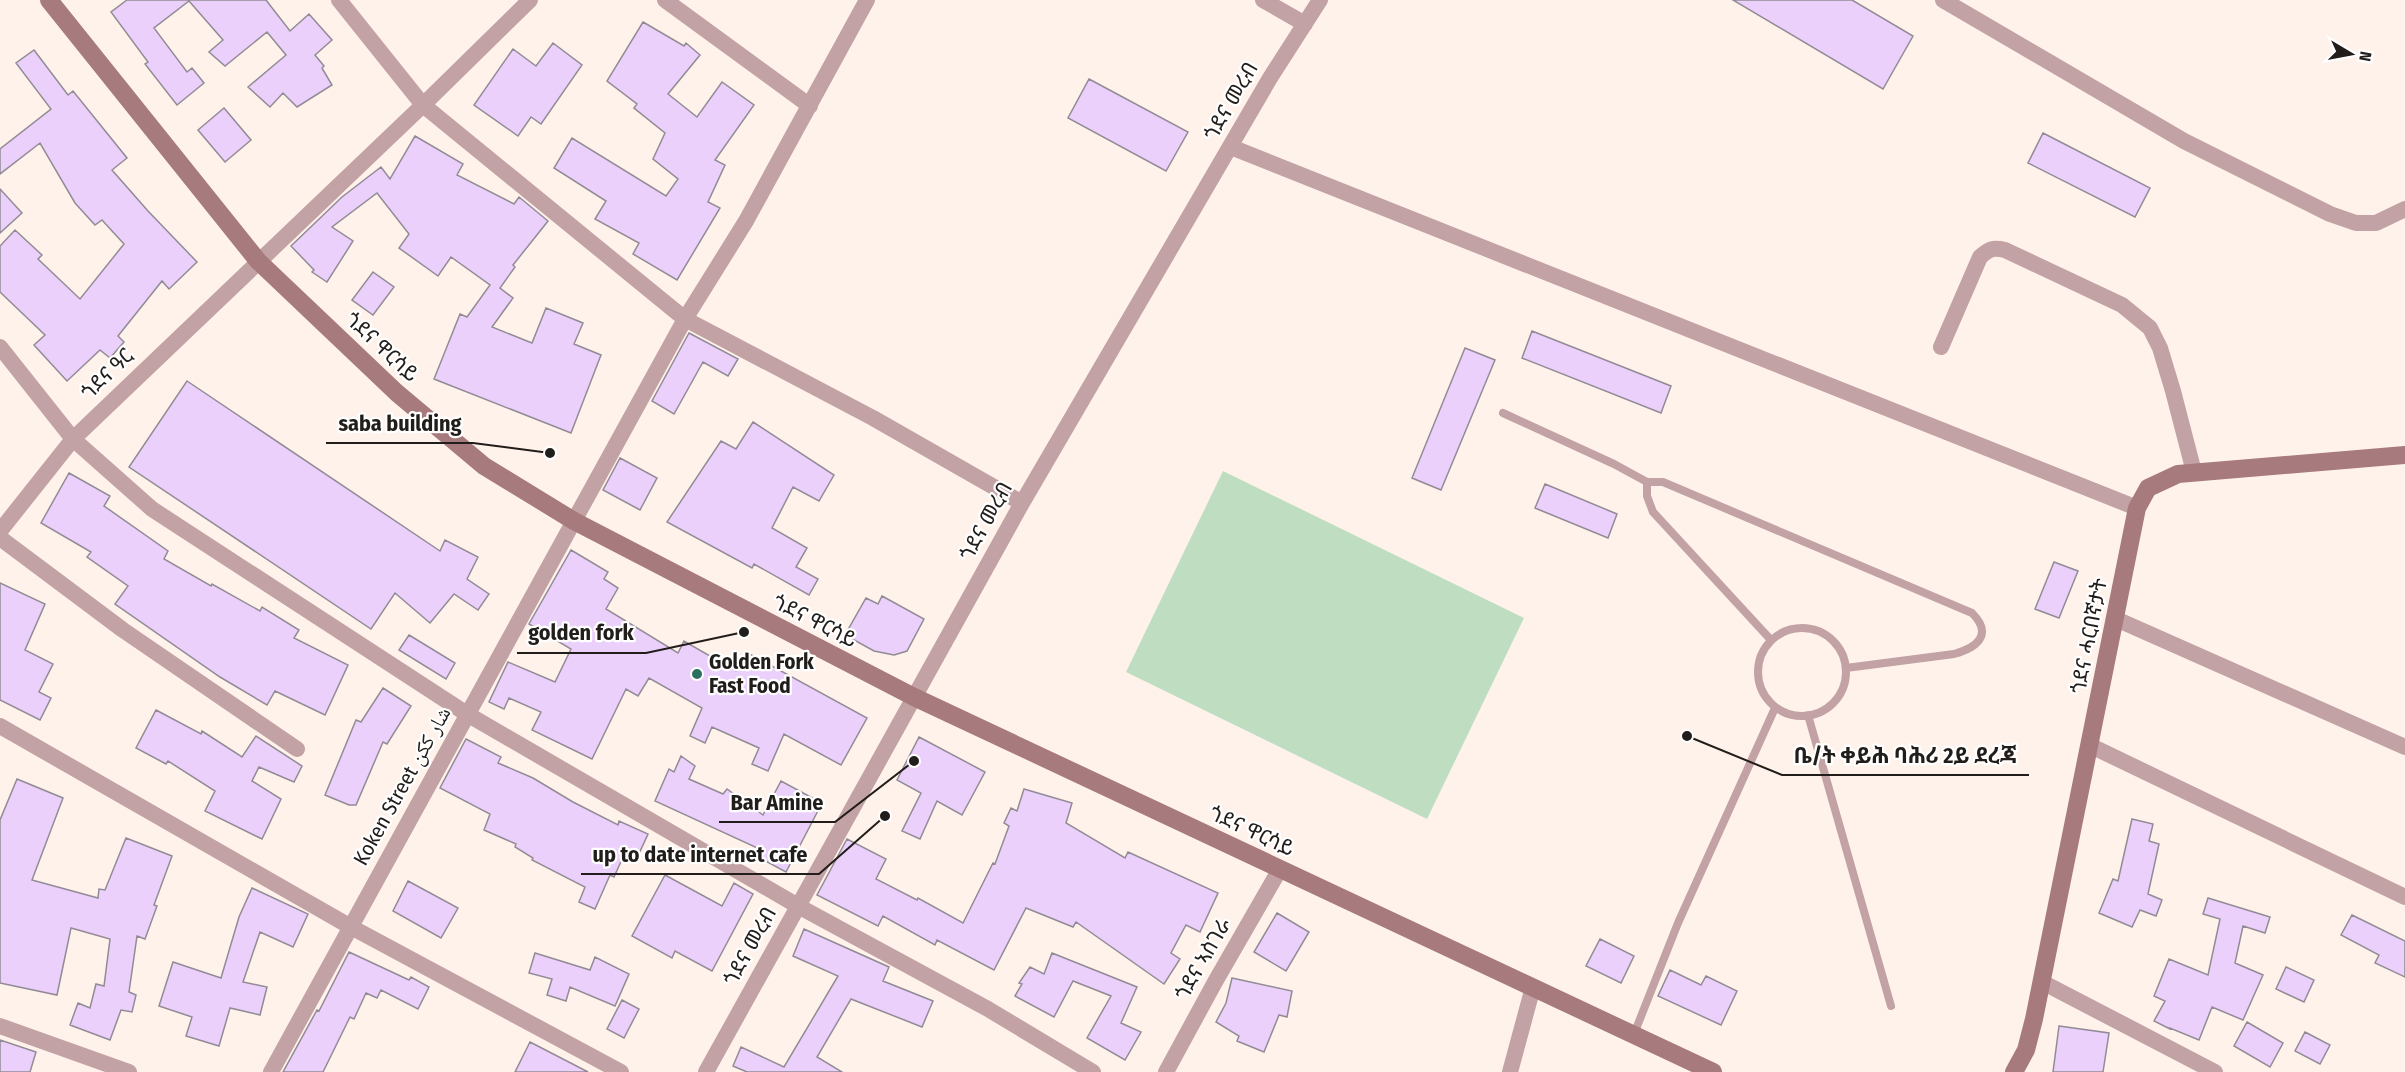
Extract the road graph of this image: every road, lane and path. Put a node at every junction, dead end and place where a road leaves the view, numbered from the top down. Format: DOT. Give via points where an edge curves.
graph roads {
  1 [pos="49,0"];
  2 [pos="339,0"];
  3 [pos="530,0"];
  4 [pos="665,0"];
  5 [pos="867,0"];
  6 [pos="1263,0"];
  7 [pos="1320,0"];
  8 [pos="1943,0"];
  9 [pos="1305,24"];
  10 [pos="423,105"];
  11 [pos="810,106"];
  12 [pos="1231,147"];
  13 [pos="2405,209"];
  14 [pos="258,261"];
  15 [pos="685,319"];
  16 [pos="0,347"];
  17 [pos="1941,347"];
  18 [pos="1503,412"];
  19 [pos="73,439"];
  20 [pos="2405,455"];
  21 [pos="2194,472"];
  22 [pos="1647,482"];
  23 [pos="1022,503"];
  24 [pos="2137,508"];
  25 [pos="574,521"];
  26 [pos="0,531"];
  27 [pos="0,538"];
  28 [pos="2116,619"];
  29 [pos="1771,640"];
  30 [pos="1846,668"];
  31 [pos="914,697"];
  32 [pos="1775,708"];
  33 [pos="467,714"];
  34 [pos="1808,715"];
  35 [pos="0,726"];
  36 [pos="2089,745"];
  37 [pos="2405,747"];
  38 [pos="297,749"];
  39 [pos="1280,869"];
  40 [pos="2405,897"];
  41 [pos="798,906"];
  42 [pos="351,927"];
  43 [pos="2042,982"];
  44 [pos="1533,987"];
  45 [pos="1891,1006"];
  46 [pos="0,1026"];
  47 [pos="1634,1034"];
  48 [pos="2026,1050"];
  49 [pos="129,1072"];
  50 [pos="271,1072"];
  51 [pos="621,1072"];
  52 [pos="706,1072"];
  53 [pos="1093,1072"];
  54 [pos="1166,1072"];
  55 [pos="1510,1072"];
  56 [pos="1713,1072"];
  57 [pos="2014,1072"];
  58 [pos="2029,1072"];
  59 [pos="2215,1072"];
  1 -- 14 [label="main road, ጎደና ዋርሳይ"];
  2 -- 10 [label="street"];
  3 -- 10 [label="street, ጎደና ዓር"];
  4 -- 11 [label="street"];
  5 -- 11 [label="street, Koken Street شار ككن"];
  6 -- 9 [label="street"];
  7 -- 9 [label="street, ጎደና መረብ"];
  8 -- 13 [label="street" via="2184,141 2330,214 2356,223 2376,223"];
  9 -- 12 [label="street, ጎደና መረብ"];
  10 -- 14 [label="street, ጎደና ዓር"];
  10 -- 15 [label="street"];
  11 -- 15 [label="street, Koken Street شار ككن" via="746,221"];
  12 -- 23 [label="street, ጎደና መረብ"];
  12 -- 24 [label="street"];
  14 -- 19 [label="street, ጎደና ዓር"];
  14 -- 25 [label="main road, ጎደና ዋርሳይ" via="397,393 484,466"];
  15 -- 23 [label="street" via="873,418"];
  15 -- 25 [label="street, Koken Street شار ككن"];
  16 -- 19 [label="street"];
  17 -- 21 [label="street" via="1980,257 1995,248 2122,305 2150,328 2160,348"];
  18 -- 22 [label="lane"];
  19 -- 26 [label="street, ጎደና ዓር"];
  19 -- 33 [label="street" via="152,509"];
  20 -- 21 [label="main road, ጎደና ሓርበኛታት"];
  21 -- 24 [label="main road, ጎደና ሓርበኛታት" via="2178,474 2148,488"];
  22 -- 29 [label="lane" via="1653,512"];
  22 -- 30 [label="lane" via="1663,482 1972,613 1978,619 1981,637 1971,650"];
  23 -- 31 [label="street, ጎደና መረብ"];
  24 -- 28 [label="main road, ጎደና ሓርበኛታት"];
  25 -- 31 [label="main road, ጎደና ዋርሳይ"];
  25 -- 33 [label="street, Koken Street شار ككن"];
  27 -- 38 [label="street" via="123,630"];
  28 -- 36 [label="main road, ጎደና ሓርበኛታት"];
  28 -- 37 [label="street"];
  29 -- 30 [label="lane" via="1796,628 1824,633 1835,642"];
  29 -- 32 [label="lane" via="1763,651 1758,678"];
  30 -- 34 [label="lane" via="1840,694 1832,704"];
  31 -- 39 [label="main road, ጎደና ዋርሳይ"];
  31 -- 41 [label="street, ጎደና መረብ"];
  32 -- 34 [label="lane"];
  32 -- 47 [label="lane" via="1678,923"];
  33 -- 41 [label="street"];
  33 -- 42 [label="street, Koken Street شار ككن"];
  34 -- 45 [label="lane"];
  35 -- 42 [label="street"];
  36 -- 40 [label="street"];
  36 -- 43 [label="main road, ጎደና ሓርበኛታት"];
  39 -- 44 [label="main road, ጎደና ዋርሳይ"];
  39 -- 54 [label="street, ጎደና ኣስገራ"];
  41 -- 52 [label="street, ጎደና መረብ"];
  41 -- 53 [label="street" via="988,1009"];
  42 -- 50 [label="street, Koken Street شار ككن"];
  42 -- 51 [label="street"];
  43 -- 48 [label="main road, ጎደና ሓርበኛታት"];
  43 -- 59 [label="street"];
  44 -- 47 [label="main road, ጎደና ዋርሳይ"];
  44 -- 55 [label="street"];
  46 -- 49 [label="street"];
  47 -- 56 [label="main road, ጎደና ዋርሳይ"];
  48 -- 57 [label="main road"];
  48 -- 58 [label="main road"];
}
